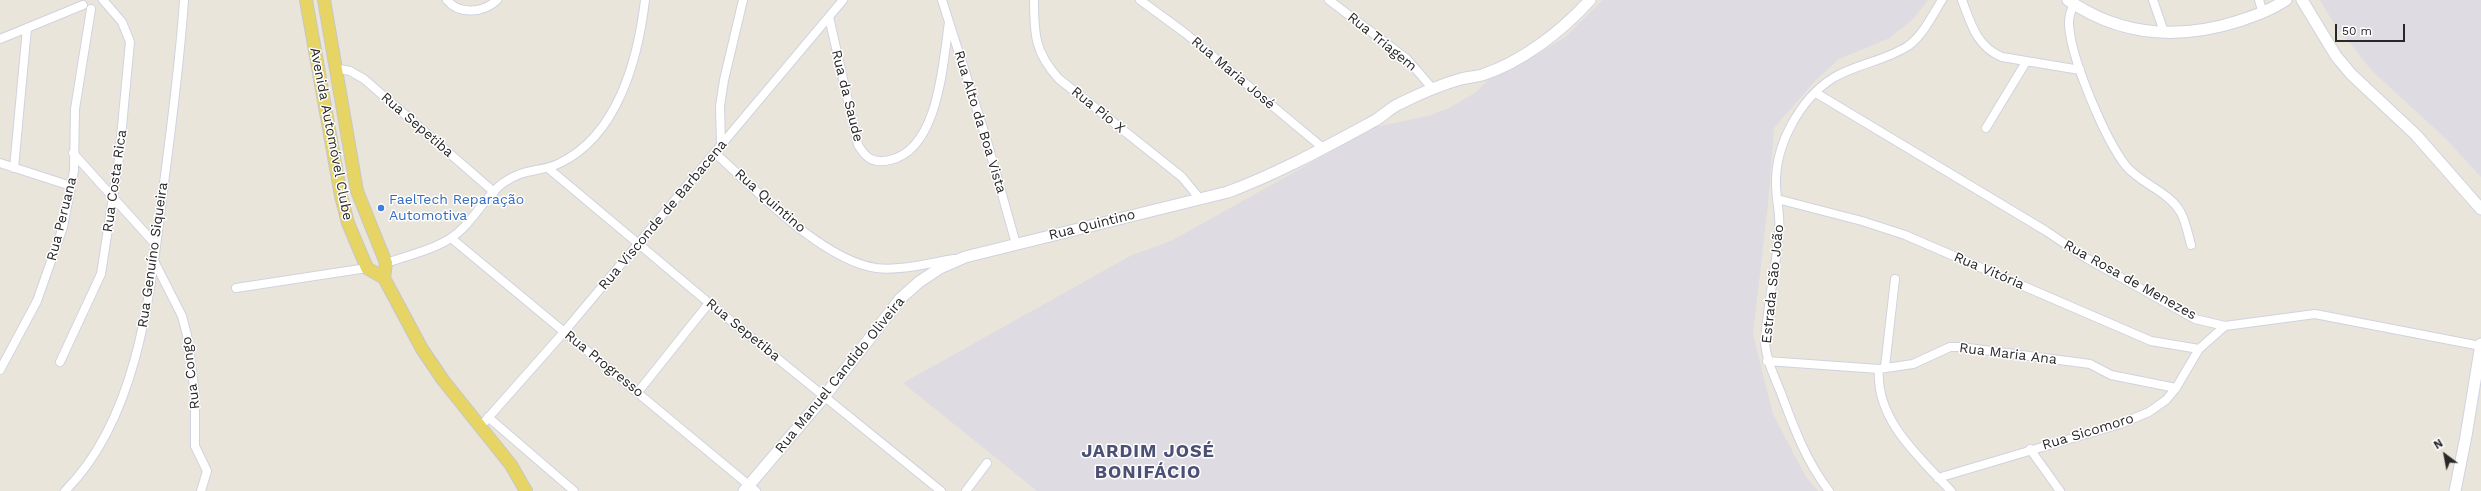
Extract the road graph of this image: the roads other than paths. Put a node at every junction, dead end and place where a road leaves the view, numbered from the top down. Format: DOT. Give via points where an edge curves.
graph roads {
  1 [pos="99,0"];
  2 [pos="103,0"];
  3 [pos="184,0"];
  4 [pos="306,0"];
  5 [pos="324,0"];
  6 [pos="447,0"];
  7 [pos="497,0"];
  8 [pos="645,0"];
  9 [pos="743,0"];
  10 [pos="843,0"];
  11 [pos="942,0"];
  12 [pos="1034,0"];
  13 [pos="1140,0"];
  14 [pos="1329,0"];
  15 [pos="1590,0"];
  16 [pos="1942,0"];
  17 [pos="1962,0"];
  18 [pos="2153,0"];
  19 [pos="2259,0"];
  20 [pos="2286,0"];
  21 [pos="2302,0"];
  22 [pos="2071,2"];
  23 [pos="85,5"];
  24 [pos="2262,13"];
  25 [pos="829,17"];
  26 [pos="949,22"];
  27 [pos="27,28"];
  28 [pos="2164,32"];
  29 [pos="0,39"];
  30 [pos="316,59"];
  31 [pos="2026,62"];
  32 [pos="335,68"];
  33 [pos="2080,70"];
  34 [pos="1432,88"];
  35 [pos="1816,93"];
  36 [pos="1986,128"];
  37 [pos="721,145"];
  38 [pos="1323,148"];
  39 [pos="348,151"];
  40 [pos="74,153"];
  41 [pos="714,153"];
  42 [pos="332,154"];
  43 [pos="0,163"];
  44 [pos="14,168"];
  45 [pos="548,168"];
  46 [pos="72,186"];
  47 [pos="494,192"];
  48 [pos="112,195"];
  49 [pos="1200,198"];
  50 [pos="1777,199"];
  51 [pos="2481,209"];
  52 [pos="451,238"];
  53 [pos="638,244"];
  54 [pos="1016,244"];
  55 [pos="156,245"];
  56 [pos="2191,245"];
  57 [pos="965,257"];
  58 [pos="153,259"];
  59 [pos="386,263"];
  60 [pos="367,268"];
  61 [pos="384,278"];
  62 [pos="1895,279"];
  63 [pos="236,288"];
  64 [pos="709,303"];
  65 [pos="2225,326"];
  66 [pos="564,332"];
  67 [pos="2481,345"];
  68 [pos="2199,349"];
  69 [pos="1767,361"];
  70 [pos="60,362"];
  71 [pos="1882,368"];
  72 [pos="0,370"];
  73 [pos="2176,388"];
  74 [pos="638,392"];
  75 [pos="824,398"];
  76 [pos="488,417"];
  77 [pos="480,427"];
  78 [pos="2030,449"];
  79 [pos="987,463"];
  80 [pos="1938,478"];
  81 [pos="750,489"];
  82 [pos="65,491"];
  83 [pos="200,491"];
  84 [pos="526,491"];
  85 [pos="574,491"];
  86 [pos="941,491"];
  87 [pos="966,491"];
  88 [pos="1830,491"];
  89 [pos="1951,491"];
  90 [pos="2060,491"];
  91 [pos="2455,491"];
  1 -- 23 [label="street" via="98,6"];
  2 -- 48 [label="street, Rua Costa Rica" via="122,22 131,52 119,158"];
  3 -- 55 [label="street, Rua Genuíno Siqueira"];
  4 -- 30 [label="main road, Avenida Automóvel Clube"];
  5 -- 32 [label="main road, Avenida Automóvel Clube"];
  6 -- 7 [label="street" via="460,10 471,11 483,9"];
  8 -- 45 [label="street" via="636,50 615,107 606,122 582,148 571,157"];
  9 -- 37 [label="street" via="720,106"];
  10 -- 25 [label="street, Rua Visconde de Barbacena"];
  11 -- 26 [label="street, Rua Alto da Boa Vista"];
  12 -- 49 [label="street, Rua Pio X" via="1037,45 1050,69 1059,79 1182,177"];
  13 -- 38 [label="street, Rua Maria José" via="1185,33"];
  14 -- 34 [label="street, Rua Triagem" via="1407,59"];
  15 -- 34 [label="main road, Rua Quintino" via="1551,36 1504,65 1482,75"];
  16 -- 35 [label="street, Estrada São João" via="1921,33 1908,45 1891,55 1834,77"];
  17 -- 31 [label="street" via="1976,36 1983,46 1991,53"];
  18 -- 28 [label="street"];
  19 -- 24 [label="street"];
  20 -- 24 [label="main road"];
  21 -- 51 [label="main road" via="2332,50 2351,74 2416,134"];
  22 -- 28 [label="main road" via="2109,22"];
  22 -- 33 [label="street" via="2070,31"];
  23 -- 27 [label="street"];
  23 -- 40 [label="street, Rua Peruana" via="75,109"];
  24 -- 28 [label="main road" via="2218,28 2185,33"];
  25 -- 26 [label="street, Rua da Saude" via="858,145 864,156 873,161 883,162 906,154 928,124 940,80"];
  25 -- 37 [label="street, Rua Visconde de Barbacena"];
  26 -- 54 [label="street, Rua Alto da Boa Vista"];
  27 -- 29 [label="street"];
  27 -- 44 [label="street"];
  30 -- 32 [label="main road" via="325,66"];
  30 -- 42 [label="main road, Avenida Automóvel Clube"];
  31 -- 33 [label="street"];
  31 -- 36 [label="street"];
  32 -- 39 [label="main road, Avenida Automóvel Clube"];
  32 -- 47 [label="street, Rua Sepetiba" via="350,71 364,80"];
  33 -- 56 [label="street" via="2116,151 2135,176 2174,204 2187,227"];
  34 -- 38 [label="main road, Rua Quintino"];
  35 -- 50 [label="street, Estrada São João" via="1791,124 1784,138 1777,167"];
  35 -- 65 [label="street, Rua Rosa de Menezes" via="2046,231 2086,258 2195,319"];
  37 -- 41 [label="street, Rua Visconde de Barbacena"];
  38 -- 49 [label="main road, Rua Quintino" via="1260,180 1228,192"];
  39 -- 42 [label="main road"];
  39 -- 59 [label="main road, Avenida Automóvel Clube" via="357,191"];
  40 -- 46 [label="street, Rua Peruana"];
  40 -- 48 [label="street"];
  41 -- 53 [label="street, Rua Visconde de Barbacena"];
  41 -- 57 [label="street, Rua Quintino" via="807,234 856,264 877,268 903,268"];
  42 -- 60 [label="main road, Avenida Automóvel Clube" via="348,224"];
  43 -- 44 [label="street"];
  44 -- 46 [label="street"];
  45 -- 47 [label="street" via="522,172"];
  45 -- 53 [label="street, Rua Sepetiba"];
  46 -- 72 [label="street, Rua Peruana" via="50,269 37,301"];
  47 -- 52 [label="street"];
  48 -- 55 [label="street"];
  48 -- 70 [label="street, Rua Costa Rica" via="101,274"];
  49 -- 54 [label="main road, Rua Quintino"];
  50 -- 68 [label="street, Rua Vitória" via="1905,235 2151,341"];
  50 -- 69 [label="street, Estrada São João" via="1779,229 1765,344"];
  52 -- 59 [label="street"];
  52 -- 66 [label="street, Rua Progresso"];
  53 -- 64 [label="street, Rua Sepetiba"];
  53 -- 66 [label="street, Rua Visconde de Barbacena"];
  54 -- 57 [label="main road, Rua Quintino"];
  55 -- 58 [label="street, Rua Genuíno Siqueira"];
  57 -- 75 [label="main road, Rua Manuel Candido Oliveira" via="940,268 901,298"];
  58 -- 82 [label="street, Rua Genuíno Siqueira" via="144,321 135,360 122,395 91,461"];
  58 -- 83 [label="street, Rua Congo" via="182,316 187,335 195,394 195,446 207,471"];
  59 -- 61 [label="main road, Avenida Automóvel Clube"];
  60 -- 61 [label="main road"];
  60 -- 63 [label="street"];
  61 -- 77 [label="main road" via="422,349"];
  62 -- 71 [label="street"];
  64 -- 74 [label="street"];
  64 -- 75 [label="street, Rua Sepetiba" via="774,354"];
  65 -- 67 [label="street, Rua Rosa de Menezes" via="2314,314"];
  65 -- 68 [label="street, Rua Sicomoro"];
  66 -- 74 [label="street, Rua Progresso"];
  66 -- 76 [label="street, Rua Visconde de Barbacena"];
  67 -- 91 [label="main road"];
  68 -- 73 [label="street, Rua Sicomoro"];
  69 -- 71 [label="street, Rua Maria Ana"];
  69 -- 88 [label="street, Estrada São João" via="1798,440 1812,468"];
  71 -- 73 [label="street, Rua Maria Ana" via="1913,364 1950,347 1961,347 2090,364 2111,375"];
  71 -- 80 [label="street" via="1878,384 1887,413 1916,454"];
  73 -- 78 [label="street, Rua Sicomoro" via="2166,400 2149,412 2127,421"];
  74 -- 81 [label="street, Rua Progresso"];
  75 -- 81 [label="main road, Rua Manuel Candido Oliveira"];
  75 -- 86 [label="street, Rua Sepetiba"];
  76 -- 77 [label="street, Rua Visconde de Barbacena"];
  76 -- 85 [label="street"];
  77 -- 84 [label="main road" via="510,465"];
  78 -- 80 [label="street, Rua Sicomoro"];
  78 -- 90 [label="street"];
  79 -- 87 [label="street"];
  80 -- 89 [label="street"];
}
